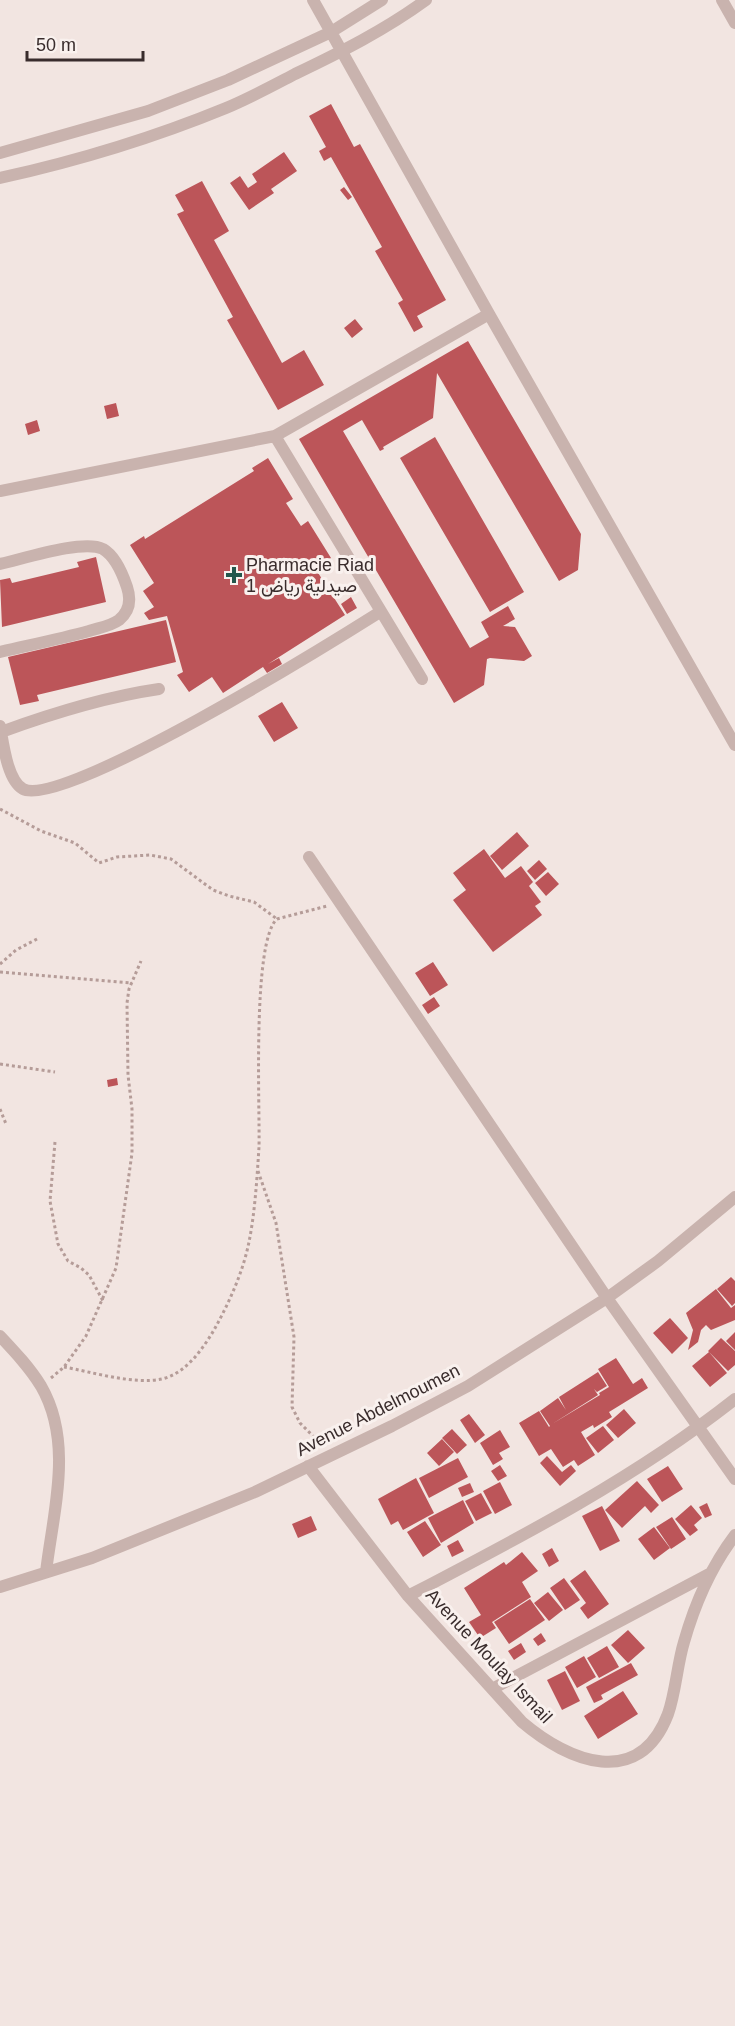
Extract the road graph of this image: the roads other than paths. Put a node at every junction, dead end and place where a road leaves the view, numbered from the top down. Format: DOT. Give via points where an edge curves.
graph roads {
  1 [pos="313,0"];
  2 [pos="382,0"];
  3 [pos="426,0"];
  4 [pos="722,0"];
  5 [pos="735,22"];
  6 [pos="331,32"];
  7 [pos="341,52"];
  8 [pos="0,153"];
  9 [pos="0,178"];
  10 [pos="489,314"];
  11 [pos="275,436"];
  12 [pos="0,491"];
  13 [pos="0,564"];
  14 [pos="380,612"];
  15 [pos="0,652"];
  16 [pos="422,679"];
  17 [pos="159,689"];
  18 [pos="1,729"];
  19 [pos="735,745"];
  20 [pos="309,857"];
  21 [pos="735,1197"];
  22 [pos="607,1298"];
  23 [pos="0,1336"];
  24 [pos="735,1399"];
  25 [pos="698,1428"];
  26 [pos="308,1466"];
  27 [pos="735,1479"];
  28 [pos="735,1535"];
  29 [pos="46,1572"];
  30 [pos="709,1574"];
  31 [pos="0,1587"];
  32 [pos="408,1596"];
  33 [pos="492,1689"];
  1 -- 6 [label="street"];
  2 -- 6 [label="street"];
  3 -- 7 [label="street"];
  4 -- 5 [label="street"];
  6 -- 7 [label="street"];
  6 -- 8 [label="street" via="228,80 148,111"];
  7 -- 9 [label="street" via="217,111 136,141"];
  7 -- 10 [label="street"];
  10 -- 11 [label="street"];
  10 -- 19 [label="street"];
  11 -- 12 [label="street"];
  11 -- 14 [label="street"];
  13 -- 15 [label="street" via="75,546 103,549 123,576 130,597 117,621"];
  14 -- 16 [label="street"];
  14 -- 18 [label="street" via="185,727 103,768 40,792 20,788 8,764"];
  17 -- 18 [label="street" via="92,702"];
  20 -- 22 [label="street"];
  21 -- 22 [label="street, Avenue Abdelmoumen"];
  22 -- 25 [label="street"];
  22 -- 26 [label="street, Avenue Abdelmoumen" via="468,1386"];
  23 -- 29 [label="street" via="41,1387 57,1433 57,1503"];
  24 -- 25 [label="street"];
  25 -- 27 [label="street"];
  25 -- 32 [label="street" via="555,1518"];
  26 -- 29 [label="street, Avenue Abdelmoumen" via="177,1525"];
  26 -- 32 [label="street, Avenue Moulay Ismail"];
  28 -- 30 [label="street, Avenue Moulay Ismail"];
  29 -- 31 [label="street, Avenue Abdelmoumen"];
  30 -- 33 [label="street"];
  30 -- 33 [label="street, Avenue Moulay Ismail" via="684,1642 667,1716 654,1738 638,1753 609,1762 569,1753 541,1738"];
  32 -- 33 [label="street, Avenue Moulay Ismail"];
}
